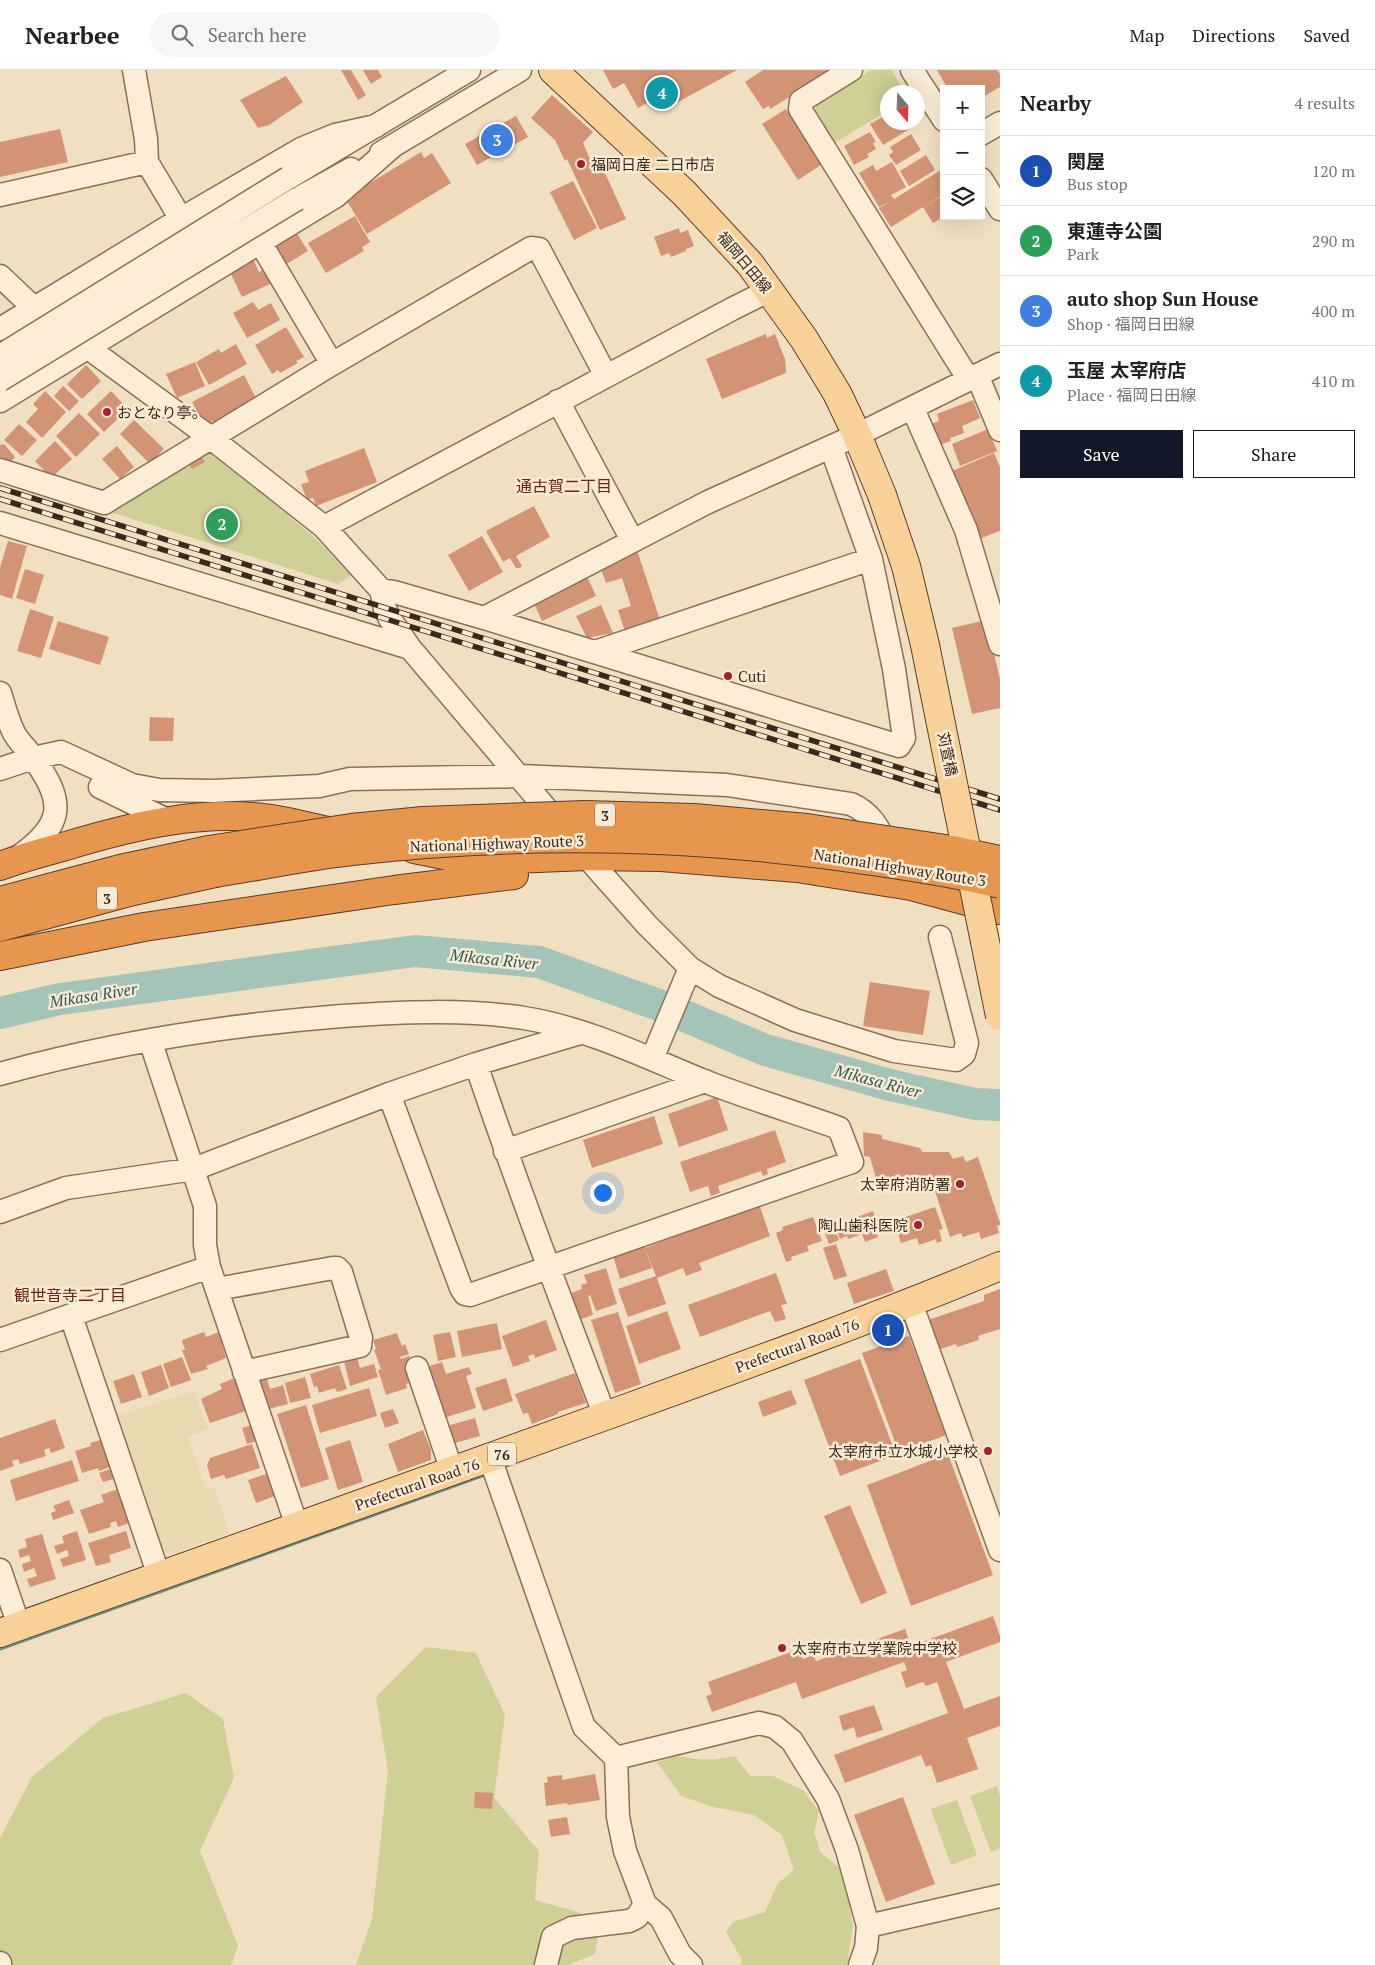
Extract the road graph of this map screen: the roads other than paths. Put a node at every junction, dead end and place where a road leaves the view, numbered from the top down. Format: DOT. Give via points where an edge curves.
graph roads {
  1 [pos="134,70"];
  2 [pos="469,70"];
  3 [pos="520,70"];
  4 [pos="553,70"];
  5 [pos="851,70"];
  6 [pos="912,70"];
  7 [pos="940,114"];
  8 [pos="1000,123"];
  9 [pos="376,126"];
  10 [pos="985,132"];
  11 [pos="393,146"];
  12 [pos="147,162"];
  13 [pos="985,186"];
  14 [pos="0,196"];
  15 [pos="1000,209"];
  16 [pos="181,219"];
  17 [pos="260,242"];
  18 [pos="0,276"];
  19 [pos="770,290"];
  20 [pos="35,309"];
  21 [pos="0,329"];
  22 [pos="87,348"];
  23 [pos="0,356"];
  24 [pos="332,364"];
  25 [pos="1000,364"];
  26 [pos="606,376"];
  27 [pos="973,377"];
  28 [pos="0,380"];
  29 [pos="0,401"];
  30 [pos="558,401"];
  31 [pos="913,409"];
  32 [pos="1000,430"];
  33 [pos="857,435"];
  34 [pos="211,438"];
  35 [pos="831,447"];
  36 [pos="0,470"];
  37 [pos="882,495"];
  38 [pos="0,523"];
  39 [pos="324,527"];
  40 [pos="632,540"];
  41 [pos="871,559"];
  42 [pos="380,590"];
  43 [pos="484,618"];
  44 [pos="1000,644"];
  45 [pos="410,648"];
  46 [pos="595,652"];
  47 [pos="0,693"];
  48 [pos="33,758"];
  49 [pos="0,769"];
  50 [pos="520,776"];
  51 [pos="167,820"];
  52 [pos="1000,860"];
  53 [pos="212,862"];
  54 [pos="5,864"];
  55 [pos="593,864"];
  56 [pos="1000,884"];
  57 [pos="911,886"];
  58 [pos="0,902"];
  59 [pos="1000,910"];
  60 [pos="0,927"];
  61 [pos="1000,927"];
  62 [pos="940,937"];
  63 [pos="0,956"];
  64 [pos="688,973"];
  65 [pos="1000,1016"];
  66 [pos="583,1032"];
  67 [pos="150,1040"];
  68 [pos="656,1052"];
  69 [pos="476,1064"];
  70 [pos="0,1074"];
  71 [pos="705,1081"];
  72 [pos="389,1094"];
  73 [pos="505,1151"];
  74 [pos="194,1168"];
  75 [pos="0,1212"];
  76 [pos="1000,1266"];
  77 [pos="209,1267"];
  78 [pos="548,1269"];
  79 [pos="217,1289"];
  80 [pos="911,1303"];
  81 [pos="71,1316"];
  82 [pos="0,1340"];
  83 [pos="417,1368"];
  84 [pos="244,1372"];
  85 [pos="605,1416"];
  86 [pos="493,1467"];
  87 [pos="452,1471"];
  88 [pos="297,1526"];
  89 [pos="1000,1550"];
  90 [pos="0,1570"];
  91 [pos="159,1576"];
  92 [pos="9,1630"];
  93 [pos="616,1758"];
  94 [pos="999,1901"];
  95 [pos="646,1904"];
  96 [pos="868,1926"];
  97 [pos="546,1965"];
  98 [pos="690,1965"];
  99 [pos="860,1965"];
  1 -- 12 [label="street"];
  2 -- 9 [label="street"];
  3 -- 11 [label="street"];
  4 -- 19 [label="main road, 福岡日田線" via="684,193"];
  5 -- 27 [label="street" via="801,100 800,109"];
  6 -- 7 [label="street"];
  8 -- 10 [label="street"];
  9 -- 16 [label="street" via="335,135 302,149"];
  9 -- 23 [label="street, bridge"];
  11 -- 17 [label="street" via="336,196"];
  11 -- 28 [label="street, bridge" via="298,199"];
  12 -- 14 [label="street"];
  12 -- 16 [label="street"];
  13 -- 15 [label="street"];
  16 -- 20 [label="street"];
  17 -- 22 [label="street"];
  17 -- 24 [label="street"];
  18 -- 20 [label="street"];
  19 -- 26 [label="street"];
  19 -- 33 [label="main road, 福岡日田線" via="837,393"];
  20 -- 21 [label="street"];
  20 -- 22 [label="street"];
  22 -- 29 [label="street"];
  22 -- 34 [label="street"];
  24 -- 26 [label="street" via="532,248 539,249"];
  24 -- 34 [label="street"];
  25 -- 27 [label="street"];
  26 -- 30 [label="street"];
  27 -- 31 [label="street"];
  27 -- 32 [label="street"];
  30 -- 39 [label="street"];
  30 -- 40 [label="street"];
  31 -- 33 [label="street"];
  31 -- 44 [label="street" via="966,530"];
  33 -- 35 [label="street"];
  33 -- 37 [label="main road, 福岡日田線"];
  34 -- 36 [label="street" via="104,503"];
  34 -- 39 [label="street"];
  35 -- 40 [label="street"];
  35 -- 41 [label="street"];
  37 -- 65 [label="main road, 苅萱橋, bridge" via="906,566 925,645"];
  38 -- 45 [label="street"];
  39 -- 42 [label="street"];
  40 -- 43 [label="street"];
  41 -- 46 [label="street"];
  41 -- 46 [label="street" via="894,669 904,738 899,746"];
  42 -- 43 [label="street"];
  42 -- 45 [label="street" via="390,619"];
  43 -- 46 [label="street"];
  45 -- 50 [label="street"];
  47 -- 48 [label="street" via="13,731"];
  48 -- 49 [label="street"];
  48 -- 50 [label="street" via="61,752 132,786 159,790 213,791 319,786 350,780"];
  48 -- 51 [label="street" via="64,768"];
  48 -- 54 [label="street" via="54,799 54,818 46,834 36,844"];
  50 -- 55 [label="street"];
  50 -- 57 [label="street" via="727,785 851,804 864,810 872,819"];
  51 -- 54 [label="highway, 3" via="109,833"];
  51 -- 55 [label="highway, 3" via="272,819 463,859"];
  52 -- 53 [label="highway, National Highway Route 3 / 3, bridge" via="807,828 694,818 585,815 423,821 351,828"];
  53 -- 56 [label="highway, National Highway Route 3 / 3, bridge" via="500,840 597,839 700,842 806,851 964,875"];
  53 -- 58 [label="highway, National Highway Route 3 / 3" via="120,868"];
  53 -- 60 [label="highway, National Highway Route 3 / 3" via="133,891"];
  55 -- 57 [label="highway, 3" via="661,857 797,868"];
  55 -- 61 [label="highway, 3" via="844,888 924,904"];
  55 -- 63 [label="highway, 3" via="144,927"];
  55 -- 64 [label="street"];
  57 -- 59 [label="highway, 3"];
  62 -- 64 [label="street" via="967,1043 964,1054 956,1060 894,1051 795,1020"];
  64 -- 68 [label="street"];
  66 -- 67 [label="street" via="524,1018 396,1012 280,1021"];
  66 -- 68 [label="street"];
  66 -- 69 [label="street"];
  67 -- 70 [label="street"];
  67 -- 74 [label="street"];
  68 -- 71 [label="street"];
  69 -- 72 [label="street"];
  69 -- 73 [label="street"];
  71 -- 73 [label="street"];
  71 -- 78 [label="street" via="839,1128 852,1162"];
  72 -- 74 [label="street"];
  72 -- 78 [label="street" via="460,1288 465,1294 470,1296"];
  73 -- 78 [label="street"];
  74 -- 75 [label="street" via="66,1188"];
  74 -- 77 [label="street" via="205,1206 205,1245"];
  76 -- 80 [label="main road, Prefectural Road 76 / 76"];
  77 -- 79 [label="street"];
  77 -- 81 [label="street"];
  78 -- 85 [label="street"];
  79 -- 84 [label="street"];
  79 -- 84 [label="street" via="333,1268 341,1272 361,1338 360,1346"];
  80 -- 85 [label="main road, Prefectural Road 76 / 76"];
  80 -- 89 [label="street"];
  81 -- 82 [label="street"];
  81 -- 91 [label="street"];
  83 -- 87 [label="street"];
  84 -- 88 [label="street"];
  85 -- 86 [label="main road, Prefectural Road 76 / 76"];
  86 -- 87 [label="main road, Prefectural Road 76 / 76"];
  86 -- 93 [label="street" via="584,1727"];
  87 -- 88 [label="main road, Prefectural Road 76 / 76"];
  88 -- 91 [label="main road, Prefectural Road 76 / 76"];
  90 -- 92 [label="street"];
  91 -- 92 [label="main road, Prefectural Road 76 / 76"];
  93 -- 95 [label="street" via="618,1817 625,1851"];
  93 -- 96 [label="street" via="759,1723 775,1727 792,1741 828,1799 847,1850"];
  94 -- 96 [label="street"];
  95 -- 97 [label="street" via="637,1917 629,1921 572,1928 553,1937"];
  95 -- 98 [label="street" via="661,1918 680,1954"];
  96 -- 99 [label="street"];
}
